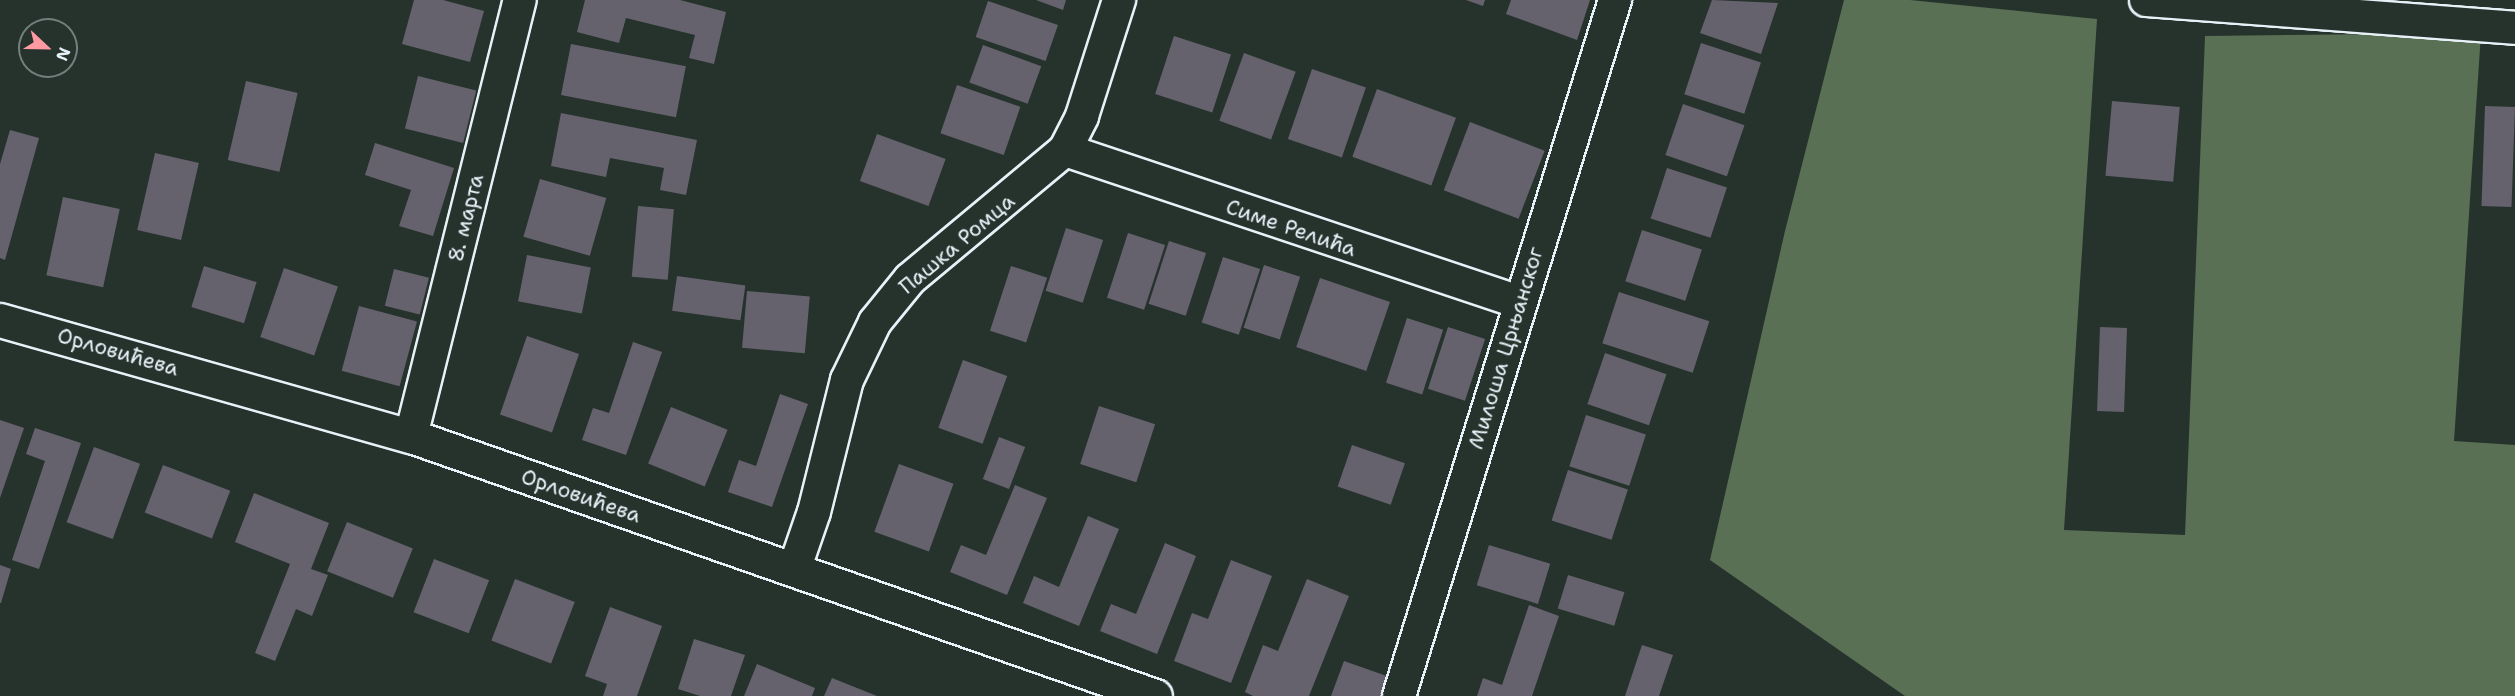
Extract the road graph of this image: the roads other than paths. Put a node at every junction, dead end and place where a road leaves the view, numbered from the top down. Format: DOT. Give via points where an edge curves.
graph roads {
  1 [pos="520,0"];
  2 [pos="1119,0"];
  3 [pos="1615,0"];
  4 [pos="2146,0"];
  5 [pos="2515,28"];
  6 [pos="1065,150"];
  7 [pos="1519,302"];
  8 [pos="0,320"];
  9 [pos="411,436"];
  10 [pos="794,570"];
  11 [pos="1155,696"];
  12 [pos="1399,696"];
  1 -- 9 [label="street, 8. марта"];
  2 -- 6 [label="street, Пашка Ромца" via="1082,116"];
  3 -- 7 [label="street, Милоша Црњанског"];
  4 -- 5 [label="street"];
  6 -- 7 [label="street, Симе Релића"];
  6 -- 10 [label="street, Пашка Ромца" via="910,279 875,322 847,380 814,512"];
  7 -- 12 [label="street, Милоша Црњанског"];
  8 -- 9 [label="street, Орловићева"];
  9 -- 10 [label="street, Орловићева"];
  10 -- 11 [label="street, Орловићева"];
}
